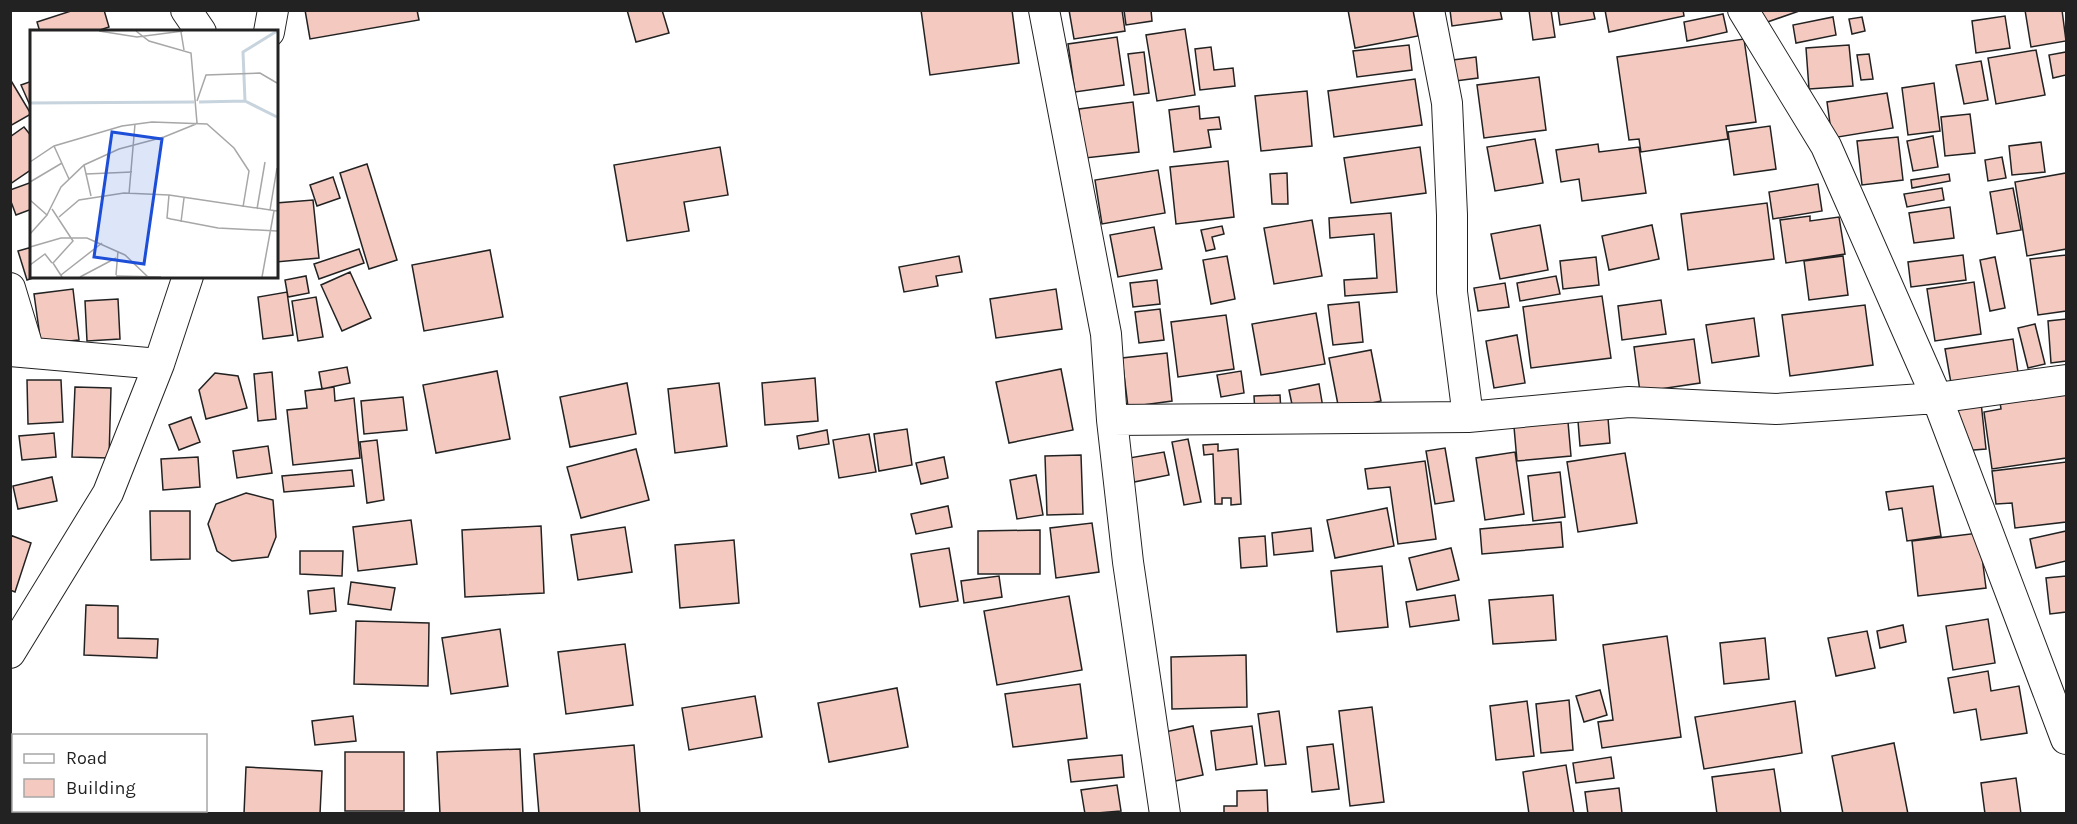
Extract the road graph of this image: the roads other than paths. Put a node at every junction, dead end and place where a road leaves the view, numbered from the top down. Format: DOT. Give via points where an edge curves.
graph roads {
  1 [pos="186,10"];
  2 [pos="273,10"];
  3 [pos="1044,10"];
  4 [pos="1429,10"];
  5 [pos="1743,10"];
  6 [pos="200,30"];
  7 [pos="269,30"];
  8 [pos="187,278"];
  9 [pos="10,288"];
  10 [pos="20,351"];
  11 [pos="159,364"];
  12 [pos="2067,380"];
  13 [pos="1937,398"];
  14 [pos="1468,417"];
  15 [pos="1112,420"];
  16 [pos="10,653"];
  17 [pos="2067,739"];
  18 [pos="1165,813"];
  1 -- 6 [label="street"];
  2 -- 7 [label="street"];
  3 -- 15 [label="street" via="1106,334"];
  4 -- 14 [label="street" via="1447,103 1452,292"];
  5 -- 13 [label="street" via="1826,146"];
  8 -- 11 [label="street"];
  9 -- 10 [label="street"];
  10 -- 11 [label="street"];
  11 -- 16 [label="street" via="108,493"];
  12 -- 13 [label="street"];
  13 -- 14 [label="street" via="1776,409 1629,402"];
  13 -- 17 [label="street"];
  14 -- 15 [label="street"];
  15 -- 18 [label="street" via="1128,562"];
}
